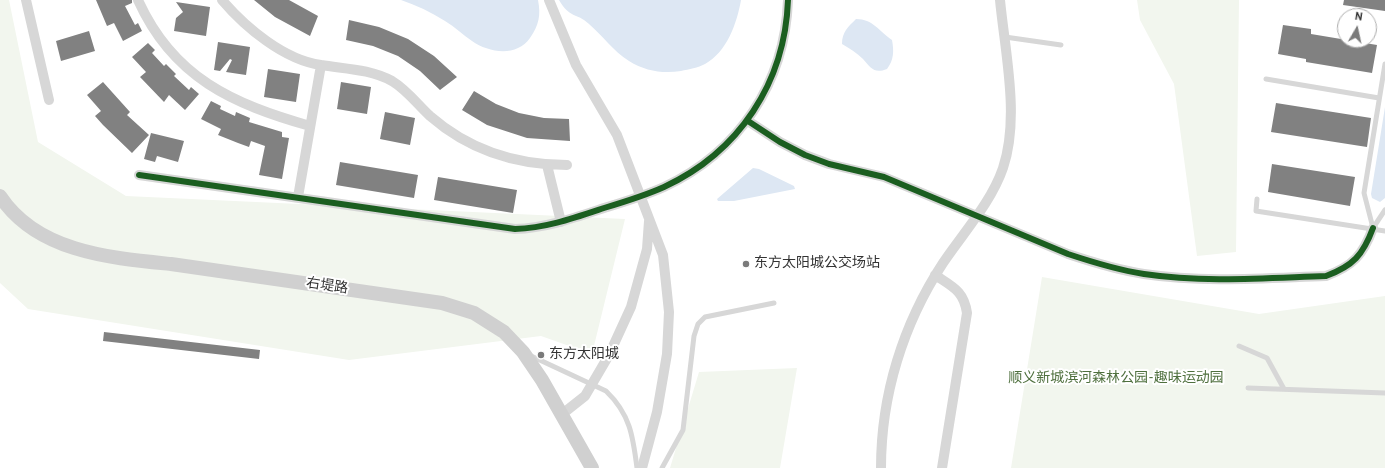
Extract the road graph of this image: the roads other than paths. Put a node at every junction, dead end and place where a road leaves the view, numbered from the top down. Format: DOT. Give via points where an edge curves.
graph roads {
  1 [pos="26,0"];
  2 [pos="138,0"];
  3 [pos="222,0"];
  4 [pos="548,0"];
  5 [pos="788,0"];
  6 [pos="1000,0"];
  7 [pos="1004,37"];
  8 [pos="1061,45"];
  9 [pos="1385,64"];
  10 [pos="321,65"];
  11 [pos="1266,80"];
  12 [pos="1380,98"];
  13 [pos="49,100"];
  14 [pos="748,121"];
  15 [pos="310,126"];
  16 [pos="547,165"];
  17 [pos="567,165"];
  18 [pos="139,174"];
  19 [pos="0,196"];
  20 [pos="641,196"];
  21 [pos="298,197"];
  22 [pos="1257,200"];
  23 [pos="1385,210"];
  24 [pos="976,215"];
  25 [pos="649,217"];
  26 [pos="561,222"];
  27 [pos="1373,228"];
  28 [pos="1385,231"];
  29 [pos="935,275"];
  30 [pos="774,303"];
  31 [pos="1238,346"];
  32 [pos="523,352"];
  33 [pos="592,385"];
  34 [pos="1248,388"];
  35 [pos="1284,389"];
  36 [pos="1385,393"];
  37 [pos="561,415"];
  38 [pos="592,468"];
  39 [pos="637,468"];
  40 [pos="642,468"];
  41 [pos="662,468"];
  42 [pos="881,468"];
  43 [pos="942,468"];
  1 -- 13 [label="street"];
  2 -- 15 [label="street" via="166,47 199,77 228,97 266,114"];
  3 -- 10 [label="street" via="236,17 260,37 287,53"];
  4 -- 20 [label="street" via="576,65 617,134"];
  5 -- 14 [label="street" via="787,22 775,71"];
  6 -- 7 [label="street"];
  7 -- 8 [label="lane"];
  7 -- 24 [label="street" via="1009,92 1008,145 1003,169"];
  9 -- 12 [label="lane"];
  10 -- 15 [label="street"];
  10 -- 16 [label="street" via="371,73 393,82 430,116 474,146 519,161"];
  11 -- 12 [label="lane"];
  12 -- 27 [label="lane" via="1364,192"];
  14 -- 20 [label="street" via="713,156 691,172"];
  14 -- 24 [label="street" via="805,155 829,164 884,177"];
  15 -- 21 [label="street"];
  16 -- 17 [label="street"];
  16 -- 26 [label="street"];
  18 -- 21 [label="street"];
  19 -- 32 [label="main road, 右堤路" via="22,221 61,245 126,260 171,264 442,303 474,314 504,332"];
  20 -- 25 [label="street"];
  20 -- 26 [label="street"];
  21 -- 26 [label="street" via="515,229 536,228"];
  22 -- 27 [label="lane" via="1256,211"];
  23 -- 27 [label="lane"];
  24 -- 27 [label="street" via="1068,254 1099,264 1144,274 1202,279 1326,276 1344,269 1357,259 1367,244"];
  24 -- 29 [label="street"];
  25 -- 33 [label="street" via="647,249 631,307"];
  25 -- 40 [label="street" via="663,255 669,312 667,354 658,405"];
  27 -- 28 [label="lane"];
  29 -- 42 [label="street" via="908,326 897,358 884,425"];
  29 -- 43 [label="street" via="960,292 966,302 967,313"];
  30 -- 41 [label="lane" via="705,317 698,324 690,364 683,430"];
  31 -- 35 [label="lane" via="1267,358"];
  32 -- 33 [label="lane"];
  32 -- 37 [label="main road, 右堤路"];
  33 -- 37 [label="street" via="586,396"];
  33 -- 39 [label="lane" via="610,396 626,417 633,437"];
  34 -- 35 [label="lane"];
  35 -- 36 [label="lane"];
  37 -- 38 [label="main road, 右堤路"];
}
